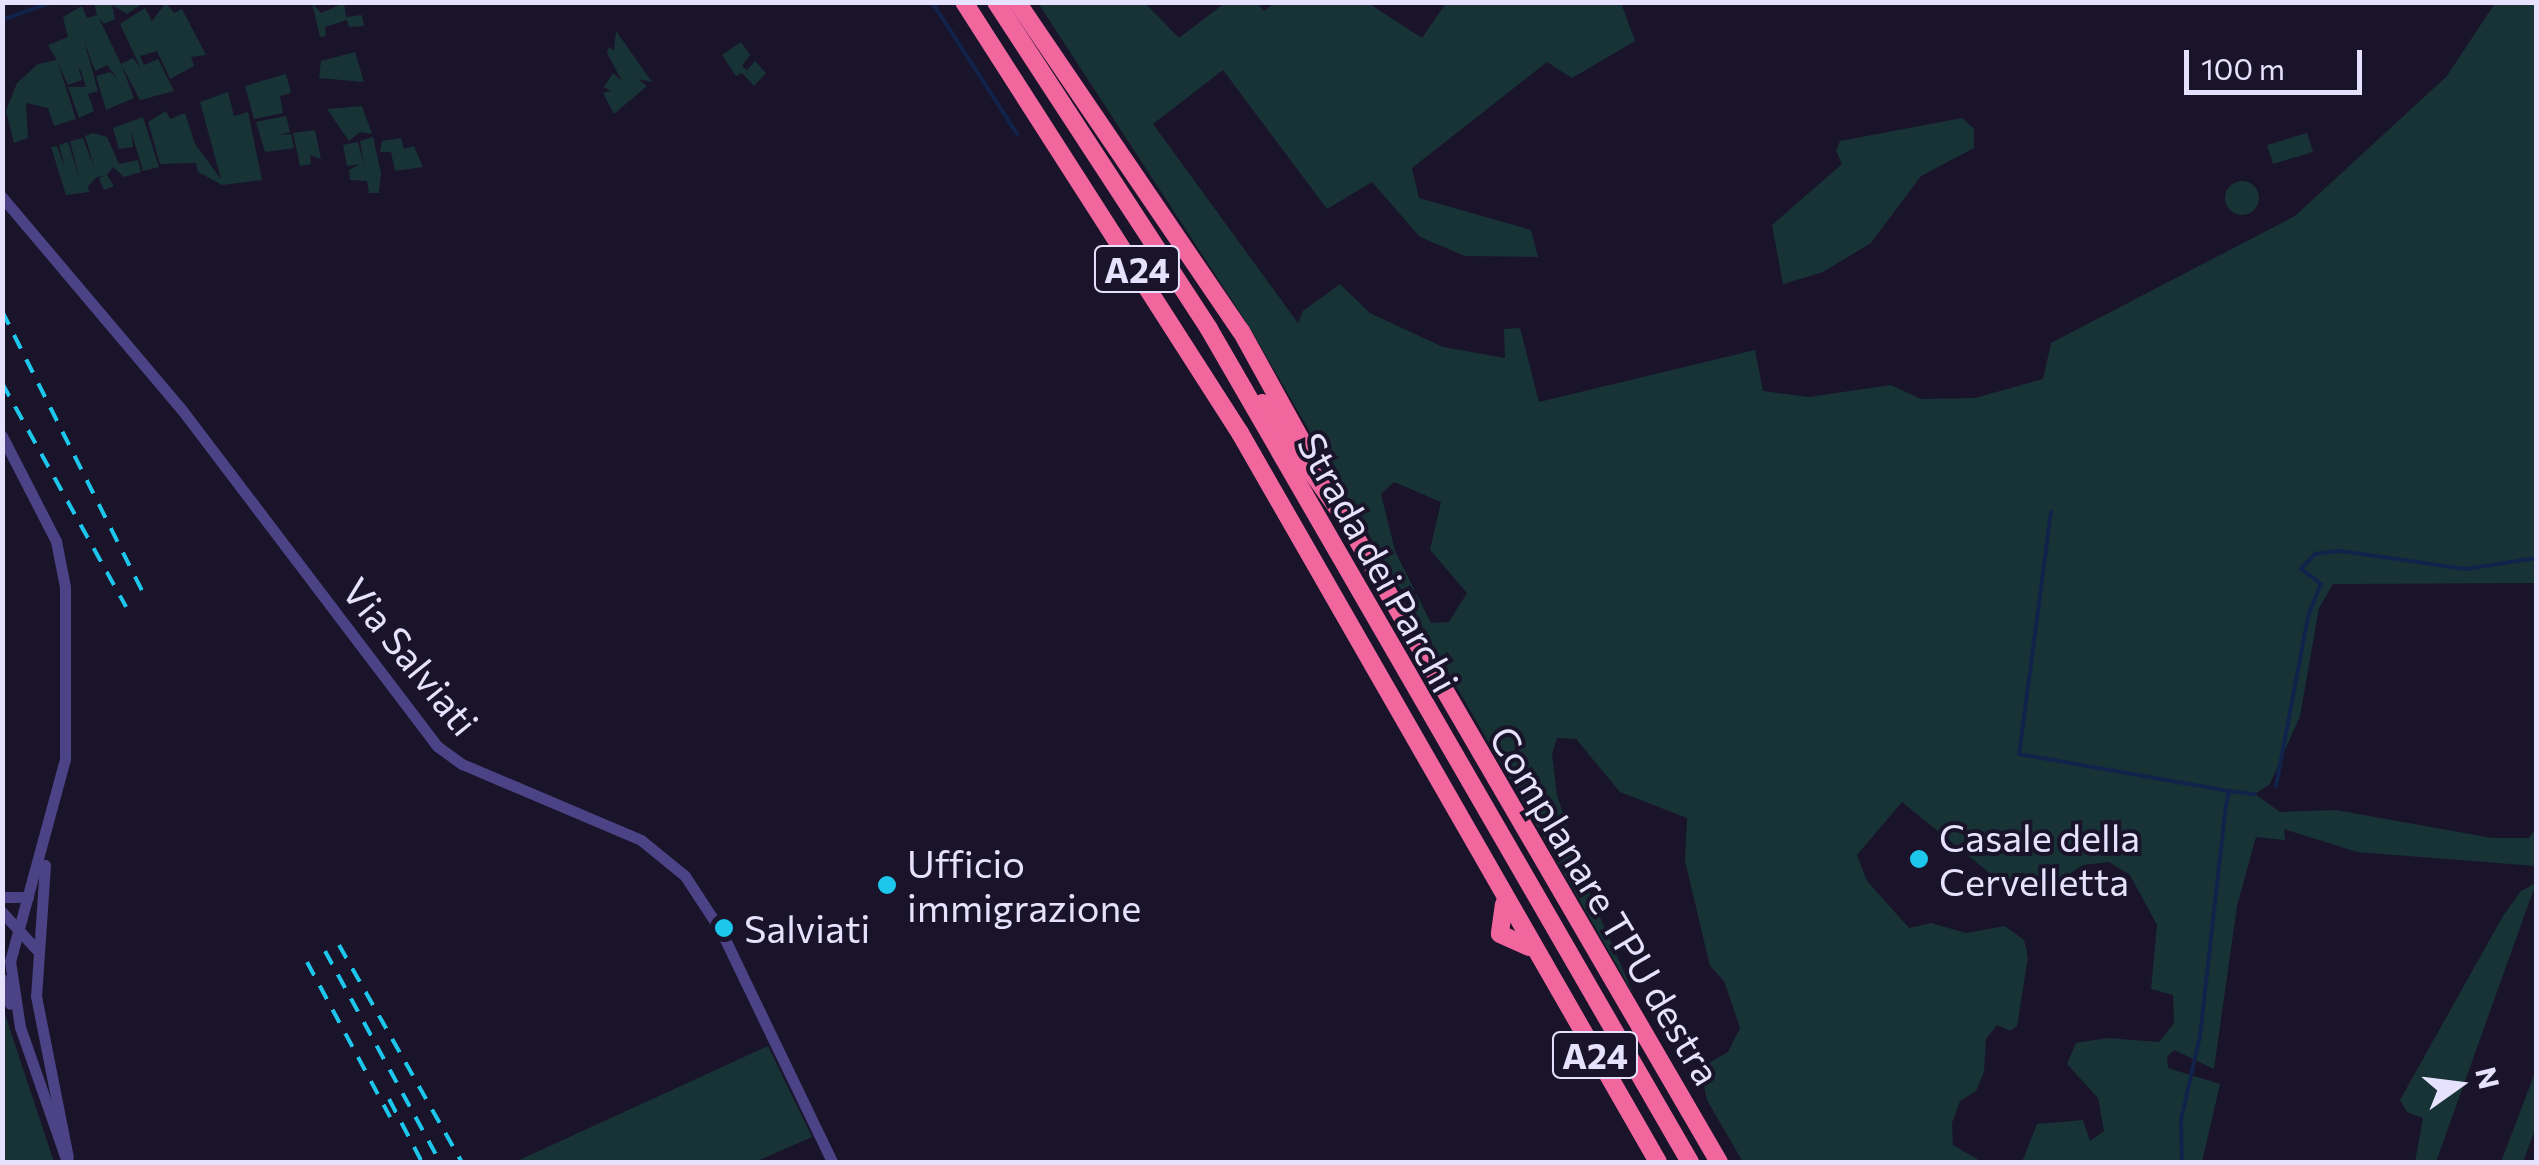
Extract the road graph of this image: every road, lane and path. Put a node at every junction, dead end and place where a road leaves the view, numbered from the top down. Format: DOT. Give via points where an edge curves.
graph roads {
  1 [pos="964,2"];
  2 [pos="996,2"];
  3 [pos="1017,2"];
  4 [pos="2,197"];
  5 [pos="1209,329"];
  6 [pos="2,436"];
  7 [pos="1328,492"];
  8 [pos="48,840"];
  9 [pos="2,897"];
  10 [pos="28,897"];
  11 [pos="2,912"];
  12 [pos="18,924"];
  13 [pos="36,949"];
  14 [pos="2,979"];
  15 [pos="20,1027"];
  16 [pos="68,1162"];
  17 [pos="832,1162"];
  18 [pos="1658,1162"];
  19 [pos="1690,1162"];
  20 [pos="1719,1162"];
  1 -- 18 [label="highway, Strada dei Parchi / A24" via="1183,339 1302,540 1501,894 1500,934 1532,948"];
  2 -- 5 [label="highway, Strada dei Parchi / A24"];
  3 -- 7 [label="highway" via="1241,331"];
  4 -- 17 [label="street, Via Salviati" via="34,229 437,746 462,764 641,840 685,876 721,932"];
  5 -- 7 [label="highway, Complanare TPU destra"];
  5 -- 19 [label="highway, Strada dei Parchi / A24"];
  6 -- 8 [label="street" via="56,541 65,588 66,748"];
  7 -- 20 [label="highway, Complanare TPU destra"];
  8 -- 10 [label="street"];
  8 -- 13 [label="street"];
  9 -- 10 [label="street"];
  10 -- 12 [label="street"];
  11 -- 12 [label="street"];
  12 -- 13 [label="street"];
  12 -- 15 [label="street" via="10,969"];
  13 -- 16 [label="street" via="37,1004"];
  14 -- 15 [label="street"];
  15 -- 16 [label="street"];
}
